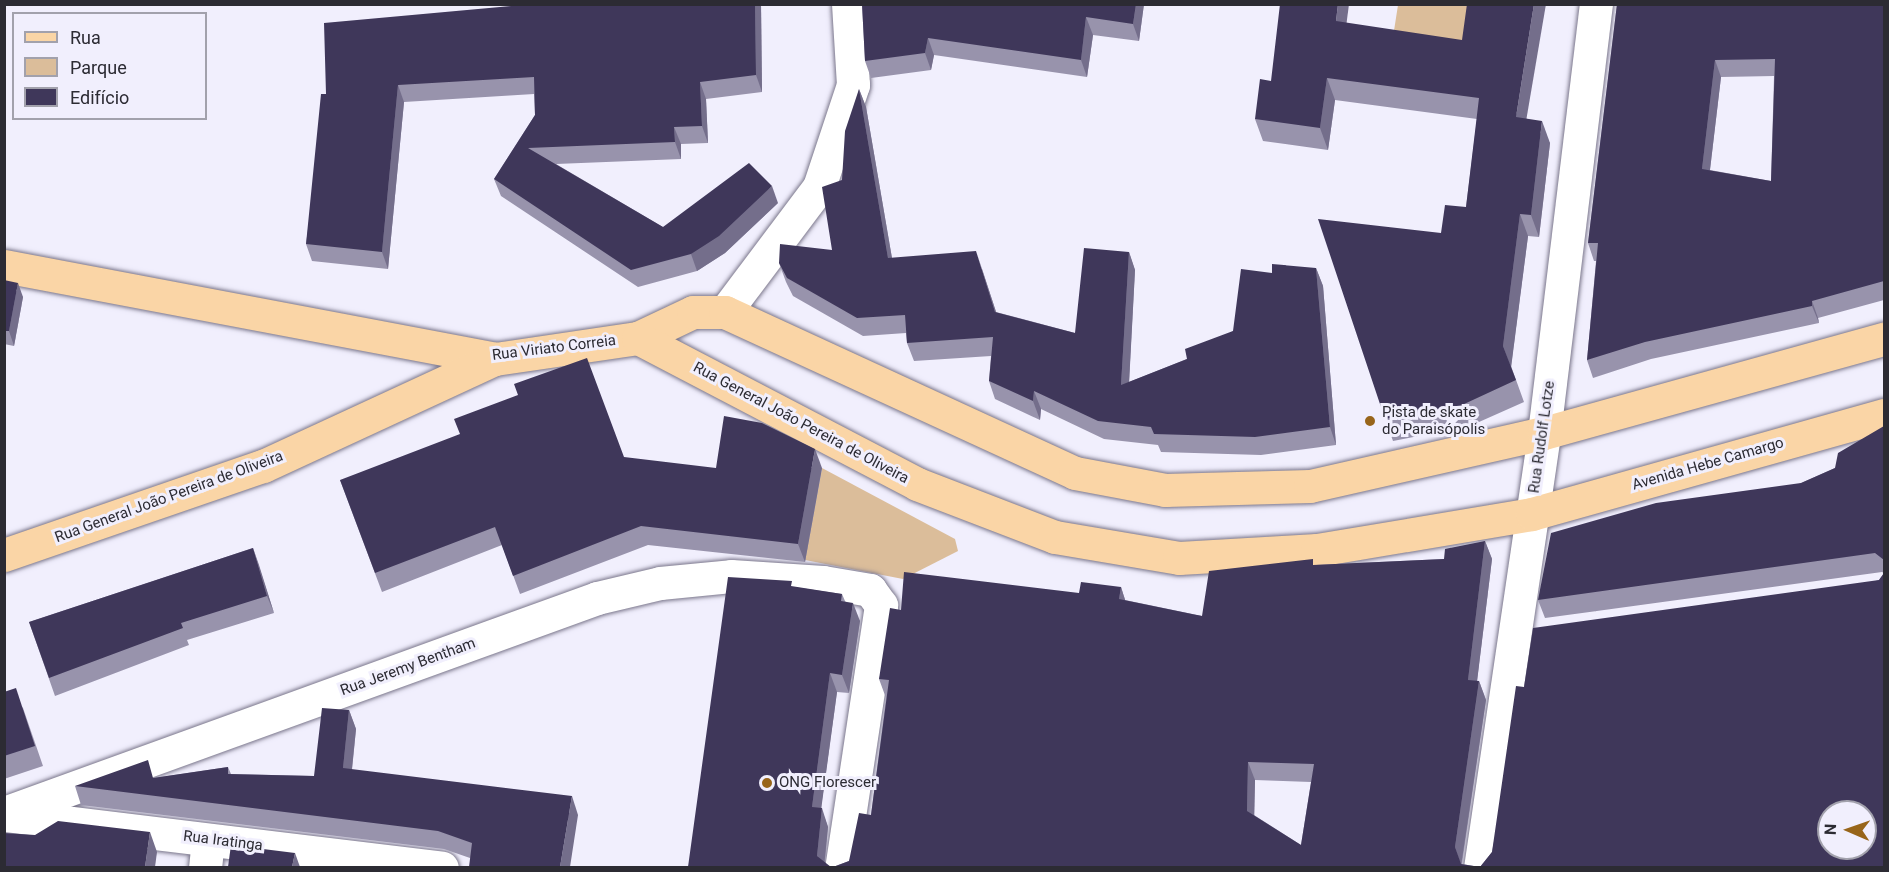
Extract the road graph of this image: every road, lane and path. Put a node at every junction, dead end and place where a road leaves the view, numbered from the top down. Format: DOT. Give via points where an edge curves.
graph roads {
  1 [pos="848,4"];
  2 [pos="1596,4"];
  3 [pos="4,266"];
  4 [pos="725,312"];
  5 [pos="638,338"];
  6 [pos="1884,339"];
  7 [pos="495,359"];
  8 [pos="1884,415"];
  9 [pos="1544,433"];
  10 [pos="1532,514"];
  11 [pos="4,555"];
  12 [pos="4,814"];
  13 [pos="207,854"];
  14 [pos="442,867"];
  15 [pos="841,867"];
  16 [pos="1480,867"];
  1 -- 4 [label="street" via="853,85 819,187"];
  2 -- 9 [label="street, Rua Rudolf Lotze"];
  3 -- 7 [label="main road, Rua Viriato Correia"];
  4 -- 5 [label="main road, Rua Viriato Correia" via="693,312"];
  4 -- 9 [label="main road" via="1075,474 1166,490 1310,486"];
  5 -- 7 [label="main road, Rua Viriato Correia"];
  5 -- 10 [label="main road, Rua General João Pereira de Oliveira" via="917,484 1055,537 1179,558 1317,550"];
  6 -- 9 [label="main road"];
  7 -- 11 [label="main road, Rua General João Pereira de Oliveira" via="262,466"];
  8 -- 10 [label="main road, Avenida Hebe Camargo"];
  9 -- 10 [label="street, Rua Rudolf Lotze"];
  10 -- 16 [label="street, Rua Rudolf Lotze"];
  12 -- 13 [label="street, Rua Iratinga"];
  12 -- 15 [label="street, Rua Jeremy Bentham" via="597,598 660,583 731,576 824,582 870,590 881,605"];
  13 -- 14 [label="street, Rua Iratinga"];
}
